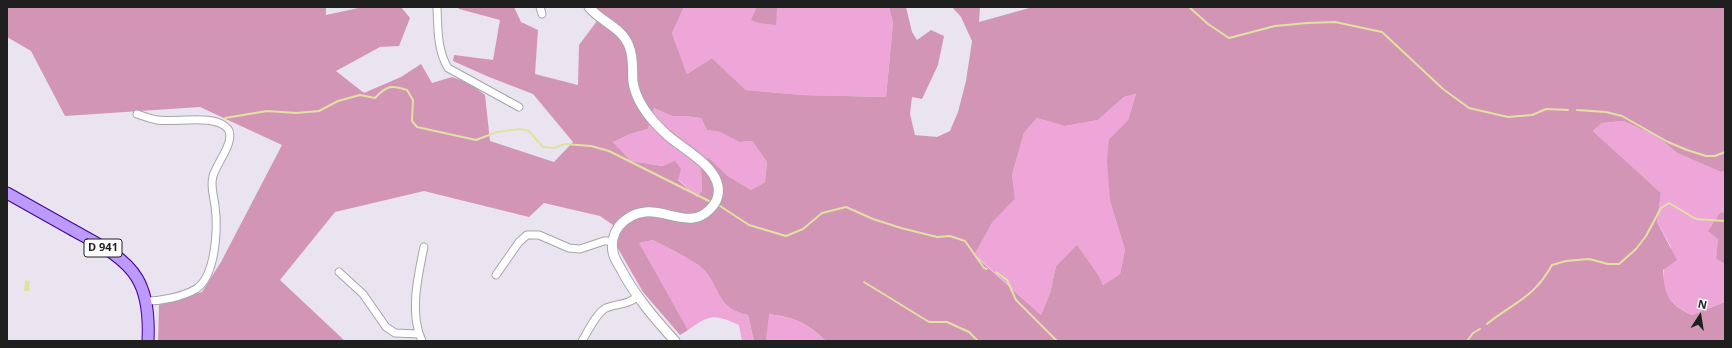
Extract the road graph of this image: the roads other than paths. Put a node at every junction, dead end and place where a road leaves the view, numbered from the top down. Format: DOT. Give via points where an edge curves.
graph roads {
  1 [pos="437,7"];
  2 [pos="589,7"];
  3 [pos="519,107"];
  4 [pos="137,114"];
  5 [pos="7,192"];
  6 [pos="612,241"];
  7 [pos="424,247"];
  8 [pos="339,272"];
  9 [pos="496,275"];
  10 [pos="638,296"];
  11 [pos="146,301"];
  12 [pos="420,338"];
  13 [pos="148,341"];
  14 [pos="582,341"];
  15 [pos="675,341"];
  1 -- 3 [label="street" via="440,44 448,68"];
  2 -- 6 [label="street" via="594,14 622,32 630,47 638,98 652,118 665,133 701,161 718,184 715,202 702,215 693,218 654,212 631,215 617,229"];
  4 -- 11 [label="street" via="157,120 216,122 229,130 230,138 212,177 216,206 215,240 212,264 205,278 197,288 180,296"];
  5 -- 11 [label="main road, D 941" via="120,259 137,278"];
  6 -- 9 [label="street" via="580,249 569,248 539,235 527,235 519,242"];
  6 -- 10 [label="street" via="615,258"];
  7 -- 12 [label="street" via="415,299"];
  8 -- 12 [label="street" via="363,294 386,327 395,333"];
  10 -- 14 [label="street" via="630,302 606,308"];
  10 -- 15 [label="street"];
  11 -- 13 [label="main road, D 941"];
}
